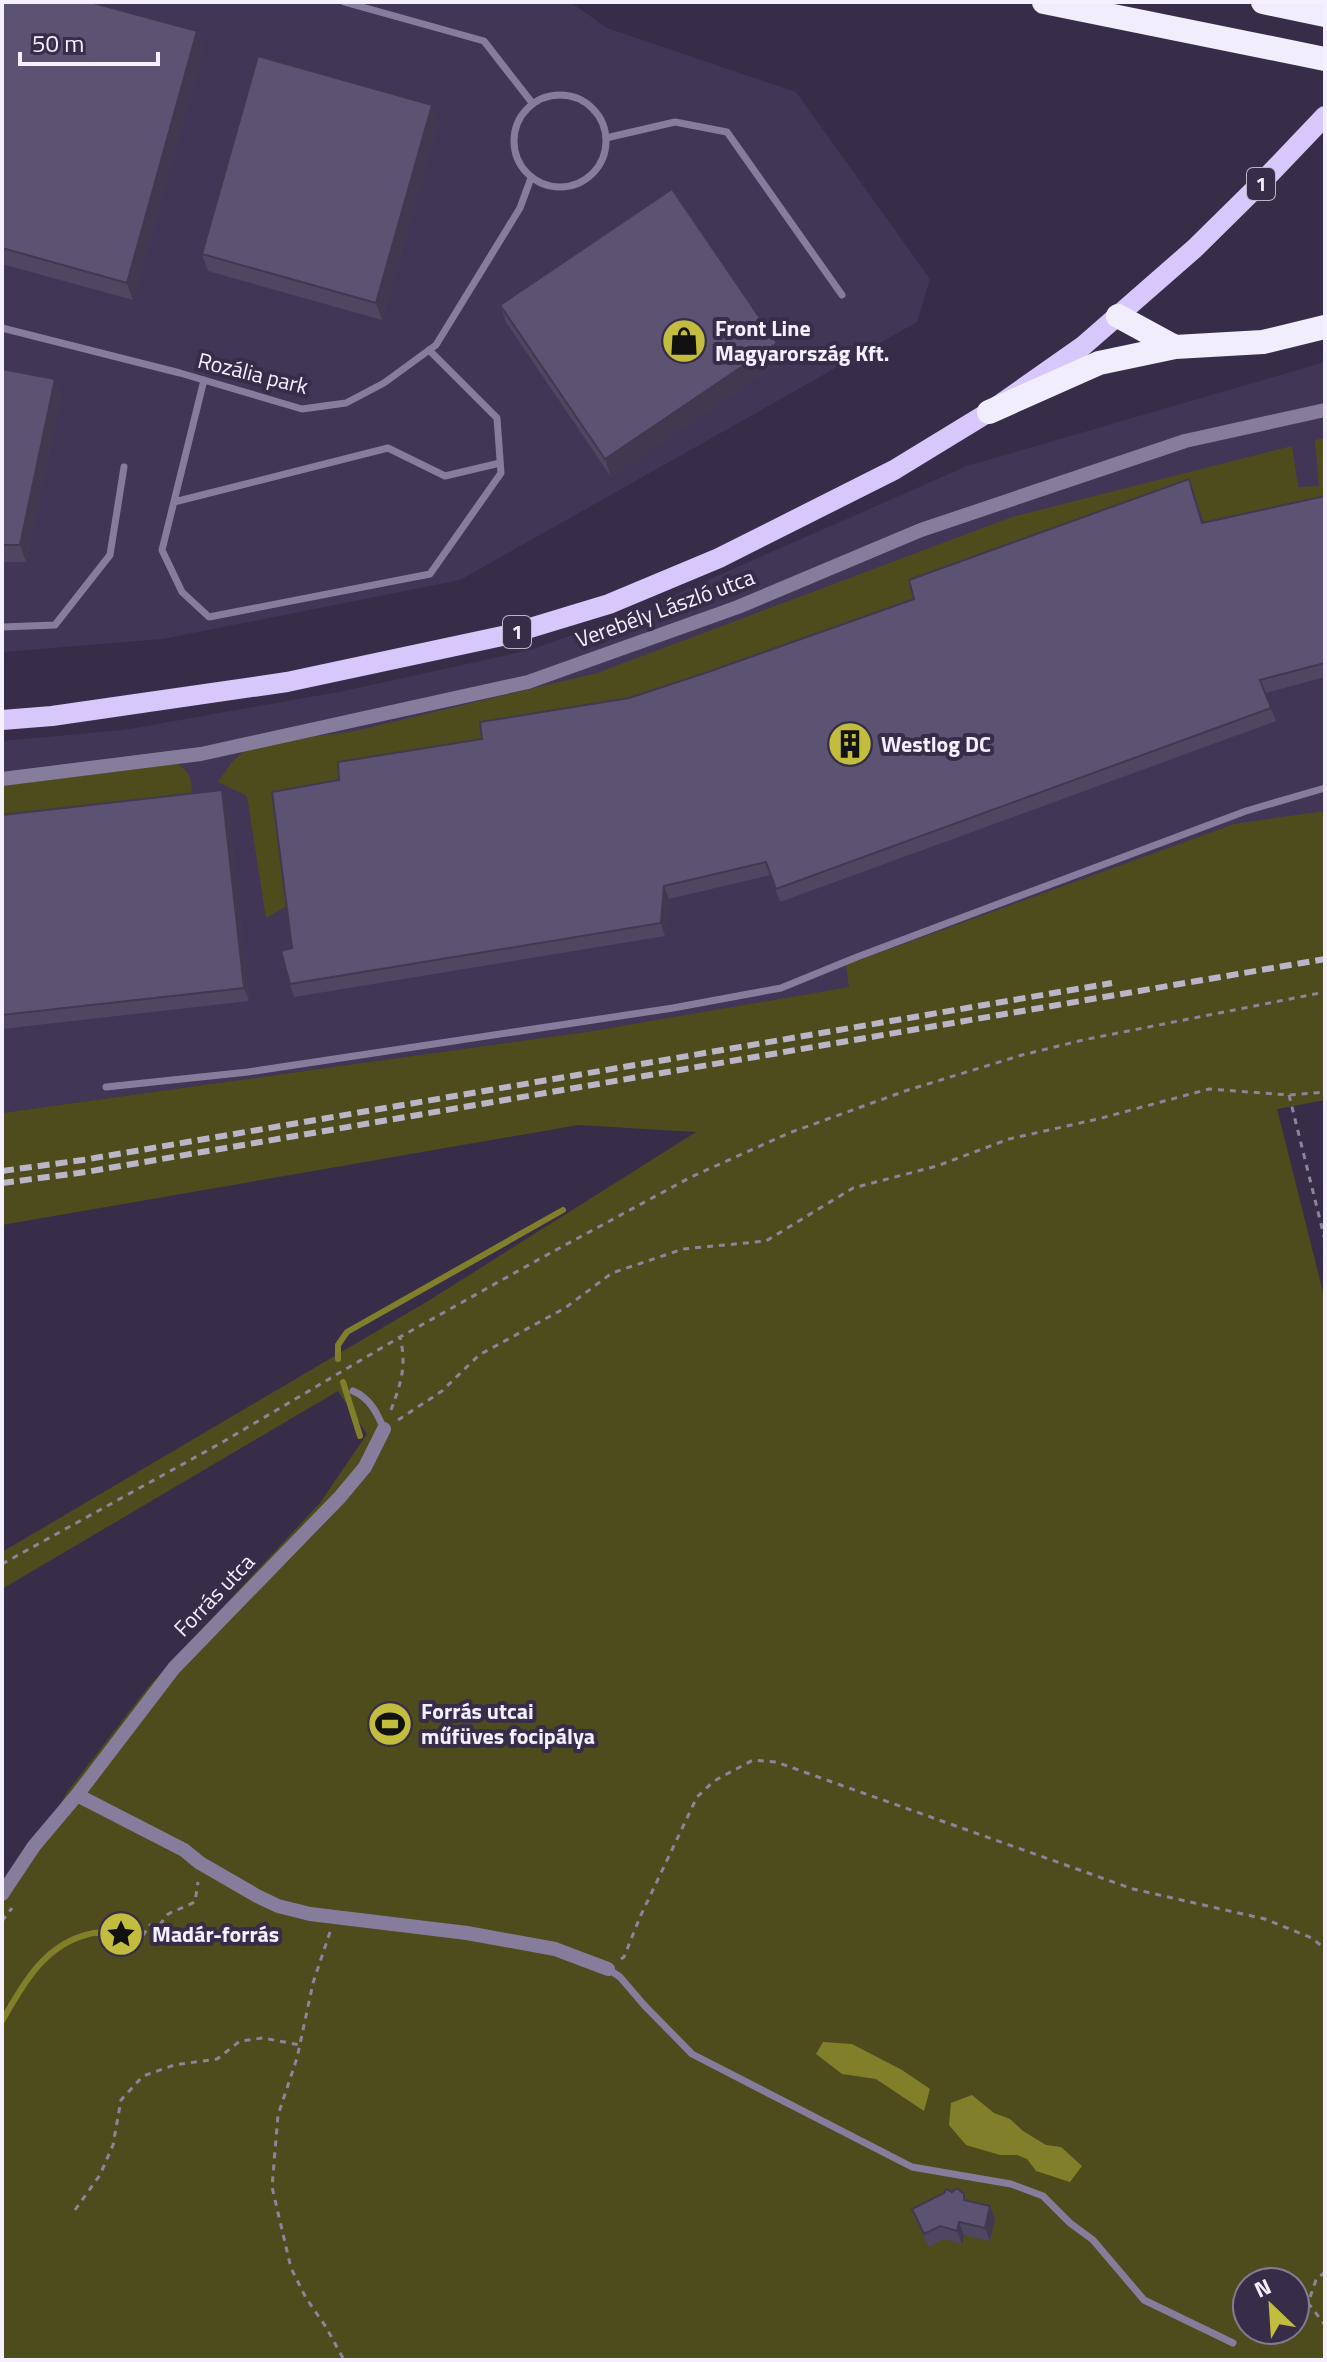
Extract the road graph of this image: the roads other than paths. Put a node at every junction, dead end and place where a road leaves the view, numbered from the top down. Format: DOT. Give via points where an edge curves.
graph roads {
  1 [pos="344,2"];
  2 [pos="1044,2"];
  3 [pos="1263,2"];
  4 [pos="1325,15"];
  5 [pos="1313,57"];
  6 [pos="533,104"];
  7 [pos="1325,116"];
  8 [pos="606,138"];
  9 [pos="531,178"];
  10 [pos="842,295"];
  11 [pos="1118,316"];
  12 [pos="1325,327"];
  13 [pos="2,328"];
  14 [pos="1175,347"];
  15 [pos="429,350"];
  16 [pos="204,380"];
  17 [pos="1325,410"];
  18 [pos="989,412"];
  19 [pos="500,463"];
  20 [pos="124,467"];
  21 [pos="174,502"];
  22 [pos="2,627"];
  23 [pos="2,720"];
  24 [pos="2,779"];
  25 [pos="1325,788"];
  26 [pos="106,1087"];
  27 [pos="353,1391"];
  28 [pos="384,1429"];
  29 [pos="77,1795"];
  30 [pos="2,1894"];
  31 [pos="608,1969"];
  32 [pos="1231,2342"];
  1 -- 6 [label="lane" via="484,41"];
  2 -- 5 [label="highway"];
  3 -- 4 [label="highway"];
  6 -- 8 [label="lane" via="564,95 581,100 602,122"];
  6 -- 9 [label="lane" via="514,136 521,167"];
  7 -- 11 [label="main road, 1" via="1194,249"];
  8 -- 9 [label="lane" via="598,168 579,184 546,186"];
  8 -- 10 [label="lane" via="675,122 727,132"];
  9 -- 15 [label="lane, Rozália park" via="520,208"];
  11 -- 14 [label="highway"];
  11 -- 18 [label="main road, 1"];
  12 -- 14 [label="highway" via="1263,342"];
  13 -- 16 [label="lane, Rozália park"];
  14 -- 18 [label="highway" via="1099,363"];
  15 -- 16 [label="lane, Rozália park" via="346,403 302,409"];
  15 -- 19 [label="lane" via="497,418"];
  16 -- 21 [label="lane"];
  17 -- 24 [label="street, Verebély László utca" via="1185,441 935,525 738,607 528,682 201,754"];
  18 -- 23 [label="main road, 1" via="894,470 719,558 557,622 287,682"];
  19 -- 21 [label="lane" via="445,476 388,448"];
  19 -- 21 [label="lane" via="501,473 430,574 209,617 182,592 162,550"];
  20 -- 22 [label="lane" via="110,555 55,625"];
  25 -- 26 [label="lane" via="1246,811 781,988 248,1072"];
  27 -- 28 [label="lane" via="375,1410"];
  28 -- 29 [label="street, Forrás utca" via="365,1467 340,1497 174,1668"];
  29 -- 30 [label="street, Forrás utca"];
  29 -- 31 [label="street" via="278,1906 555,1949"];
  31 -- 32 [label="lane" via="692,2054 912,2167 1011,2184 1043,2196 1093,2240 1144,2300"];
}
